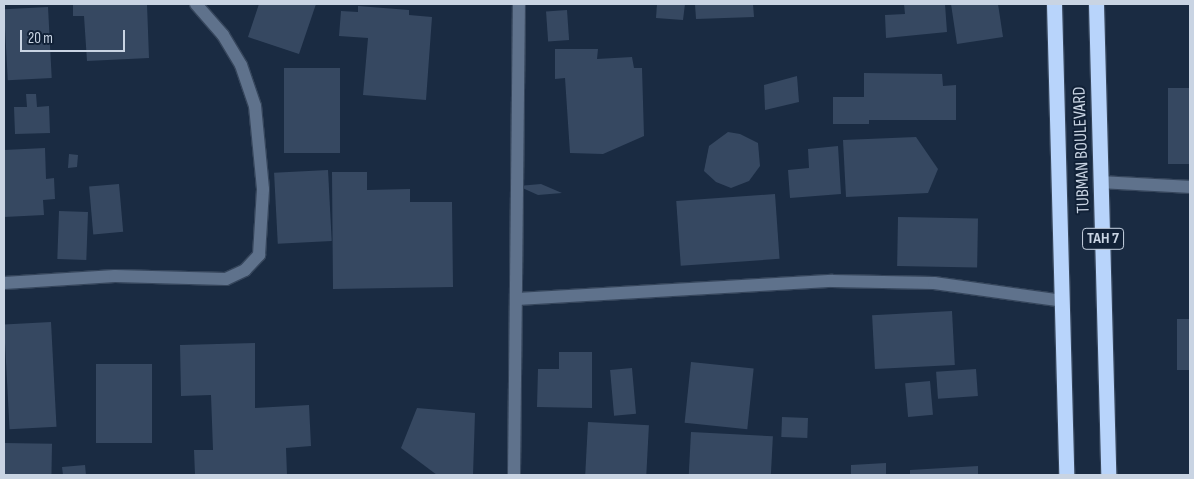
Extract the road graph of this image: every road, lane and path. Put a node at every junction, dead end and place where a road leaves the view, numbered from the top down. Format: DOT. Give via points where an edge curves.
graph roads {
  1 [pos="196,4"];
  2 [pos="520,4"];
  3 [pos="1054,4"];
  4 [pos="1096,4"];
  5 [pos="1101,182"];
  6 [pos="1190,187"];
  7 [pos="4,283"];
  8 [pos="517,299"];
  9 [pos="1063,301"];
  10 [pos="514,475"];
  11 [pos="1066,475"];
  12 [pos="1108,475"];
  1 -- 7 [label="street" via="223,35 240,65 255,106 263,189 259,255 245,270 226,280 115,276"];
  2 -- 8 [label="street"];
  3 -- 9 [label="highway, TUBMAN BOULEVARD / TAH 7"];
  4 -- 5 [label="highway, TUBMAN BOULEVARD / TAH 7"];
  5 -- 6 [label="street"];
  5 -- 12 [label="highway, TUBMAN BOULEVARD / TAH 7"];
  8 -- 9 [label="street" via="832,281 934,283"];
  8 -- 10 [label="street"];
  9 -- 11 [label="highway, TUBMAN BOULEVARD / TAH 7"];
}
